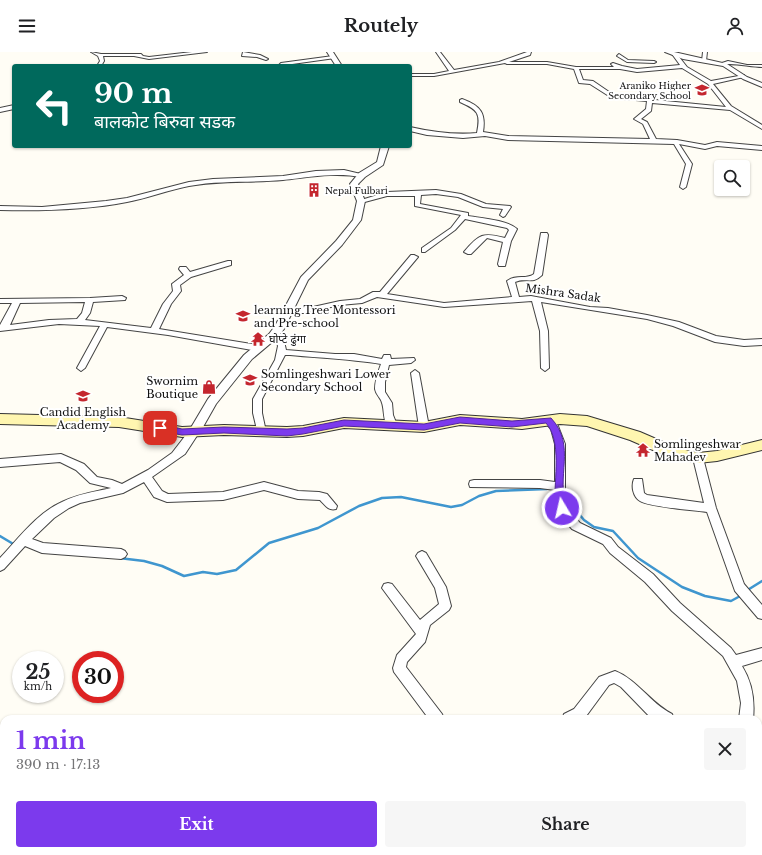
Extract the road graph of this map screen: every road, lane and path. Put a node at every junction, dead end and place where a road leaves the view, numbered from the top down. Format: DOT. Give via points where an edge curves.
graph roads {
  1 [pos="93,52"];
  2 [pos="151,52"];
  3 [pos="205,52"];
  4 [pos="245,52"];
  5 [pos="438,52"];
  6 [pos="529,52"];
  7 [pos="668,52"];
  8 [pos="705,52"];
  9 [pos="332,54"];
  10 [pos="674,54"];
  11 [pos="100,55"];
  12 [pos="619,55"];
  13 [pos="136,56"];
  14 [pos="266,59"];
  15 [pos="704,61"];
  16 [pos="504,62"];
  17 [pos="598,63"];
  18 [pos="100,64"];
  19 [pos="281,64"];
  20 [pos="338,64"];
  21 [pos="721,64"];
  22 [pos="684,66"];
  23 [pos="762,66"];
  24 [pos="660,67"];
  25 [pos="576,68"];
  26 [pos="618,68"];
  27 [pos="452,71"];
  28 [pos="412,75"];
  29 [pos="742,76"];
  30 [pos="710,83"];
  31 [pos="762,85"];
  32 [pos="462,101"];
  33 [pos="651,101"];
  34 [pos="12,107"];
  35 [pos="733,109"];
  36 [pos="0,110"];
  37 [pos="762,127"];
  38 [pos="412,129"];
  39 [pos="480,134"];
  40 [pos="654,141"];
  41 [pos="677,142"];
  42 [pos="384,148"];
  43 [pos="762,148"];
  44 [pos="362,175"];
  45 [pos="683,187"];
  46 [pos="418,194"];
  47 [pos="360,201"];
  48 [pos="0,208"];
  49 [pos="504,215"];
  50 [pos="463,217"];
  51 [pos="544,235"];
  52 [pos="507,241"];
  53 [pos="425,250"];
  54 [pos="468,252"];
  55 [pos="414,257"];
  56 [pos="228,263"];
  57 [pos="502,264"];
  58 [pos="382,294"];
  59 [pos="122,298"];
  60 [pos="516,299"];
  61 [pos="536,299"];
  62 [pos="90,300"];
  63 [pos="0,301"];
  64 [pos="17,302"];
  65 [pos="288,311"];
  66 [pos="79,322"];
  67 [pos="104,324"];
  68 [pos="2,328"];
  69 [pos="154,330"];
  70 [pos="274,336"];
  71 [pos="762,342"];
  72 [pos="257,348"];
  73 [pos="281,353"];
  74 [pos="386,359"];
  75 [pos="411,360"];
  76 [pos="81,368"];
  77 [pos="545,368"];
  78 [pos="415,373"];
  79 [pos="0,419"];
  80 [pos="548,420"];
  81 [pos="392,425"];
  82 [pos="424,427"];
  83 [pos="195,431"];
  84 [pos="261,432"];
  85 [pos="762,445"];
  86 [pos="698,458"];
  87 [pos="0,463"];
  88 [pos="145,475"];
  89 [pos="638,482"];
  90 [pos="474,484"];
  91 [pos="559,488"];
  92 [pos="121,489"];
  93 [pos="332,506"];
  94 [pos="711,508"];
  95 [pos="24,540"];
  96 [pos="121,554"];
  97 [pos="422,556"];
  98 [pos="0,566"];
  99 [pos="388,588"];
  100 [pos="762,614"];
  101 [pos="422,633"];
  102 [pos="762,654"];
  103 [pos="733,662"];
  104 [pos="434,715"];
  105 [pos="577,715"];
  106 [pos="659,715"];
  107 [pos="746,715"];
  1 -- 11 [label="street"];
  2 -- 11 [label="street" via="136,55"];
  3 -- 13 [label="street" via="145,58"];
  4 -- 14 [label="street" via="244,55"];
  5 -- 27 [label="street"];
  6 -- 16 [label="street"];
  7 -- 10 [label="street"];
  8 -- 15 [label="street"];
  9 -- 19 [label="street"];
  9 -- 20 [label="street"];
  10 -- 15 [label="street"];
  10 -- 22 [label="street"];
  11 -- 18 [label="street"];
  12 -- 24 [label="street" via="625,61 654,62"];
  15 -- 21 [label="street"];
  16 -- 25 [label="street" via="547,63"];
  16 -- 27 [label="street"];
  17 -- 26 [label="street" via="611,63"];
  21 -- 23 [label="street" via="728,62"];
  21 -- 29 [label="street" via="729,66"];
  22 -- 24 [label="street"];
  22 -- 30 [label="street"];
  24 -- 26 [label="street" via="631,72"];
  25 -- 26 [label="street"];
  25 -- 33 [label="street" via="580,82 591,82 613,96"];
  27 -- 28 [label="street" via="434,75"];
  29 -- 30 [label="street"];
  29 -- 31 [label="street"];
  30 -- 35 [label="street"];
  32 -- 39 [label="street" via="481,114 483,120"];
  33 -- 35 [label="street"];
  33 -- 40 [label="street" via="649,110 636,119 646,123"];
  34 -- 36 [label="street"];
  35 -- 37 [label="street"];
  38 -- 39 [label="street" via="464,136"];
  39 -- 40 [label="street" via="514,139"];
  40 -- 41 [label="street"];
  41 -- 43 [label="street" via="705,147 717,144"];
  41 -- 45 [label="street" via="676,145 687,157 690,167"];
  42 -- 44 [label="street" via="380,163"];
  44 -- 47 [label="street" via="354,184"];
  44 -- 48 [label="street" via="344,172 316,173 283,178 213,181 111,202 42,209"];
  46 -- 47 [label="street" via="387,194"];
  46 -- 49 [label="street" via="454,194 482,206 508,207"];
  46 -- 50 [label="street" via="417,205 466,214"];
  47 -- 65 [label="street" via="357,220 304,279"];
  50 -- 52 [label="street" via="509,226 513,229"];
  50 -- 53 [label="street" via="450,232"];
  51 -- 60 [label="street" via="538,275 532,279 518,278 511,281"];
  52 -- 54 [label="street" via="485,236"];
  52 -- 57 [label="street"];
  55 -- 58 [label="street"];
  56 -- 69 [label="street" via="186,272 176,284 177,291 170,297"];
  58 -- 60 [label="street, Mishra Sadak" via="444,305"];
  58 -- 65 [label="street, Mishra Sadak" via="373,294 362,301 304,311"];
  59 -- 62 [label="street"];
  60 -- 61 [label="street, Mishra Sadak"];
  61 -- 71 [label="street, Mishra Sadak" via="647,317 676,324 715,339 744,343"];
  61 -- 77 [label="street" via="544,332"];
  62 -- 64 [label="street"];
  62 -- 66 [label="street" via="86,313"];
  63 -- 64 [label="street"];
  64 -- 68 [label="street"];
  65 -- 70 [label="street"];
  66 -- 67 [label="street"];
  66 -- 68 [label="street"];
  67 -- 69 [label="street"];
  67 -- 76 [label="street"];
  69 -- 72 [label="street"];
  70 -- 72 [label="street"];
  70 -- 73 [label="street" via="282,343"];
  72 -- 83 [label="street" via="212,402"];
  73 -- 74 [label="street"];
  73 -- 84 [label="street" via="259,395 258,414"];
  74 -- 75 [label="street"];
  74 -- 81 [label="street" via="380,392 387,403"];
  78 -- 82 [label="street"];
  79 -- 83 [label="main road" via="119,422 182,432"];
  80 -- 82 [label="main road" via="512,424 460,420"];
  80 -- 86 [label="main road" via="588,422 635,436 674,453"];
  80 -- 91 [label="street" via="555,428 560,444"];
  81 -- 82 [label="main road"];
  81 -- 84 [label="main road" via="344,423 303,431"];
  83 -- 84 [label="main road"];
  83 -- 88 [label="street" via="181,451"];
  85 -- 86 [label="main road"];
  86 -- 94 [label="street"];
  87 -- 92 [label="street" via="61,458 80,467 94,480"];
  88 -- 92 [label="street"];
  88 -- 93 [label="street" via="158,494 167,498 223,496 264,486 298,495 323,497"];
  89 -- 94 [label="street" via="639,495 645,499"];
  90 -- 91 [label="street" via="540,484"];
  91 -- 103 [label="street" via="560,502 576,526 607,541 727,652"];
  92 -- 95 [label="street" via="71,502 59,508"];
  94 -- 100 [label="street" via="743,591"];
  95 -- 96 [label="street" via="42,548"];
  95 -- 98 [label="street"];
  97 -- 101 [label="street" via="446,602 446,606 425,622"];
  99 -- 101 [label="street"];
  101 -- 104 [label="street" via="421,638 402,659 399,668"];
  102 -- 103 [label="street"];
  103 -- 107 [label="street" via="743,679 748,703"];
  105 -- 106 [label="street" via="604,681 615,677 626,683"];
}
